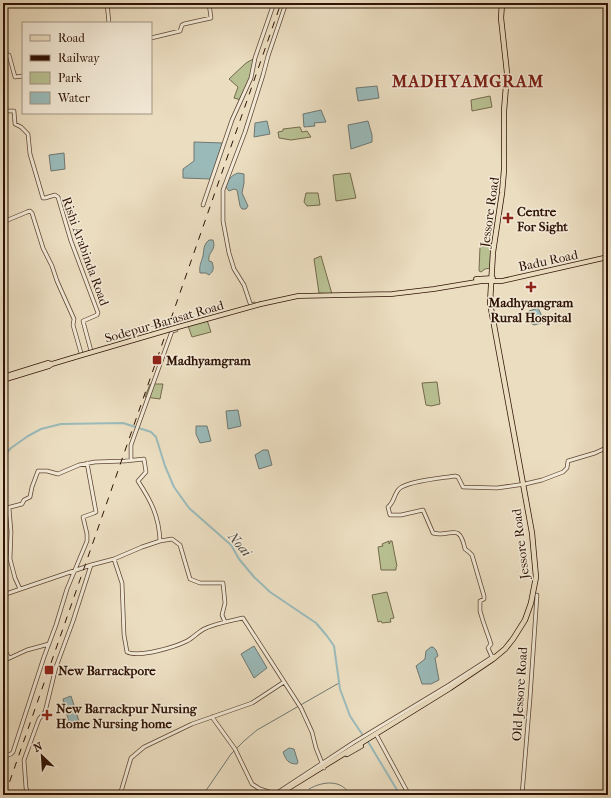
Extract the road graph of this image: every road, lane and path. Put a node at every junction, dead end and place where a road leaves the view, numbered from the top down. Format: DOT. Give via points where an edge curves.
graph roads {
  1 [pos="107,3"];
  2 [pos="209,3"];
  3 [pos="274,3"];
  4 [pos="286,3"];
  5 [pos="503,3"];
  6 [pos="109,22"];
  7 [pos="152,38"];
  8 [pos="3,56"];
  9 [pos="22,76"];
  10 [pos="3,89"];
  11 [pos="3,93"];
  12 [pos="3,111"];
  13 [pos="203,205"];
  14 [pos="3,222"];
  15 [pos="608,257"];
  16 [pos="492,279"];
  17 [pos="265,304"];
  18 [pos="91,351"];
  19 [pos="80,353"];
  20 [pos="3,379"];
  21 [pos="608,447"];
  22 [pos="131,460"];
  23 [pos="87,463"];
  24 [pos="524,484"];
  25 [pos="9,508"];
  26 [pos="3,509"];
  27 [pos="160,541"];
  28 [pos="114,559"];
  29 [pos="537,563"];
  30 [pos="91,565"];
  31 [pos="74,572"];
  32 [pos="20,589"];
  33 [pos="3,595"];
  34 [pos="537,595"];
  35 [pos="526,621"];
  36 [pos="225,622"];
  37 [pos="50,642"];
  38 [pos="3,647"];
  39 [pos="497,656"];
  40 [pos="492,657"];
  41 [pos="9,658"];
  42 [pos="3,661"];
  43 [pos="284,682"];
  44 [pos="437,694"];
  45 [pos="212,717"];
  46 [pos="375,734"];
  47 [pos="3,757"];
  48 [pos="323,766"];
  49 [pos="29,795"];
  50 [pos="120,795"];
  51 [pos="275,795"];
  52 [pos="281,795"];
  53 [pos="408,795"];
  54 [pos="522,795"];
  1 -- 6 [label="street"];
  2 -- 7 [label="street" via="211,18 184,24 180,31"];
  3 -- 13 [label="street" via="255,58 251,78 232,120"];
  4 -- 17 [label="street" via="245,132 223,190 225,236 234,269 244,285 250,304"];
  5 -- 16 [label="highway, Jessore Road" via="509,71 506,168"];
  8 -- 9 [label="street" via="9,55 15,77"];
  10 -- 11 [label="street"];
  12 -- 18 [label="street, Rishi Arabinda Road" via="14,110 15,124 28,134 30,154 43,198 55,195 58,197 98,313 83,321"];
  14 -- 19 [label="street" via="30,211 32,213 43,248 74,319"];
  15 -- 16 [label="main road, Badu Road" via="510,279"];
  16 -- 17 [label="main road, Badu Road" via="392,294 302,296"];
  16 -- 24 [label="highway, Jessore Road" via="494,314"];
  17 -- 20 [label="main road, Sodepur-Barasat Road, bridge" via="52,364 48,363"];
  17 -- 22 [label="street" via="172,331 131,445"];
  21 -- 24 [label="street" via="568,461 563,472"];
  22 -- 23 [label="street"];
  22 -- 27 [label="street" via="144,460 146,472 138,480 157,517"];
  23 -- 25 [label="street" via="58,474 38,471 30,497 22,504"];
  23 -- 31 [label="street" via="96,512 83,517 86,541"];
  24 -- 29 [label="highway, Jessore Road" via="535,536"];
  24 -- 40 [label="street" via="497,488 463,487 455,476 425,481 399,488 388,507 390,515 423,510 433,534 460,534 465,549 472,555 484,596 480,601 480,611 492,644 488,648"];
  25 -- 26 [label="street"];
  25 -- 32 [label="street" via="10,559"];
  27 -- 28 [label="street"];
  27 -- 36 [label="street" via="172,539 180,545 190,579 200,583 223,582 225,603 222,615"];
  28 -- 30 [label="street"];
  28 -- 36 [label="street" via="122,582 124,636 129,654 176,646 203,629"];
  29 -- 34 [label="highway"];
  29 -- 35 [label="highway, Jessore Road" via="536,585"];
  30 -- 31 [label="street"];
  30 -- 49 [label="street" via="56,667 44,712 24,760"];
  31 -- 32 [label="street"];
  31 -- 37 [label="street"];
  32 -- 33 [label="street"];
  34 -- 35 [label="highway"];
  34 -- 54 [label="street, Old Jessore Road"];
  35 -- 39 [label="highway, Jessore Road" via="510,644"];
  35 -- 46 [label="highway" via="511,647 498,658 451,690"];
  36 -- 43 [label="street" via="244,619"];
  37 -- 41 [label="street"];
  37 -- 47 [label="street" via="13,752"];
  38 -- 41 [label="street"];
  39 -- 40 [label="street"];
  39 -- 44 [label="highway, Jessore Road"];
  40 -- 44 [label="street"];
  41 -- 42 [label="street"];
  43 -- 45 [label="street" via="252,702"];
  43 -- 48 [label="street" via="301,708"];
  44 -- 46 [label="highway, Jessore Road"];
  45 -- 50 [label="street" via="154,741 134,755 128,766"];
  45 -- 51 [label="street" via="236,750 252,784"];
  46 -- 48 [label="highway, Jessore Road"];
  46 -- 53 [label="street"];
  48 -- 51 [label="highway, Jessore Road"];
  48 -- 52 [label="highway"];
}
